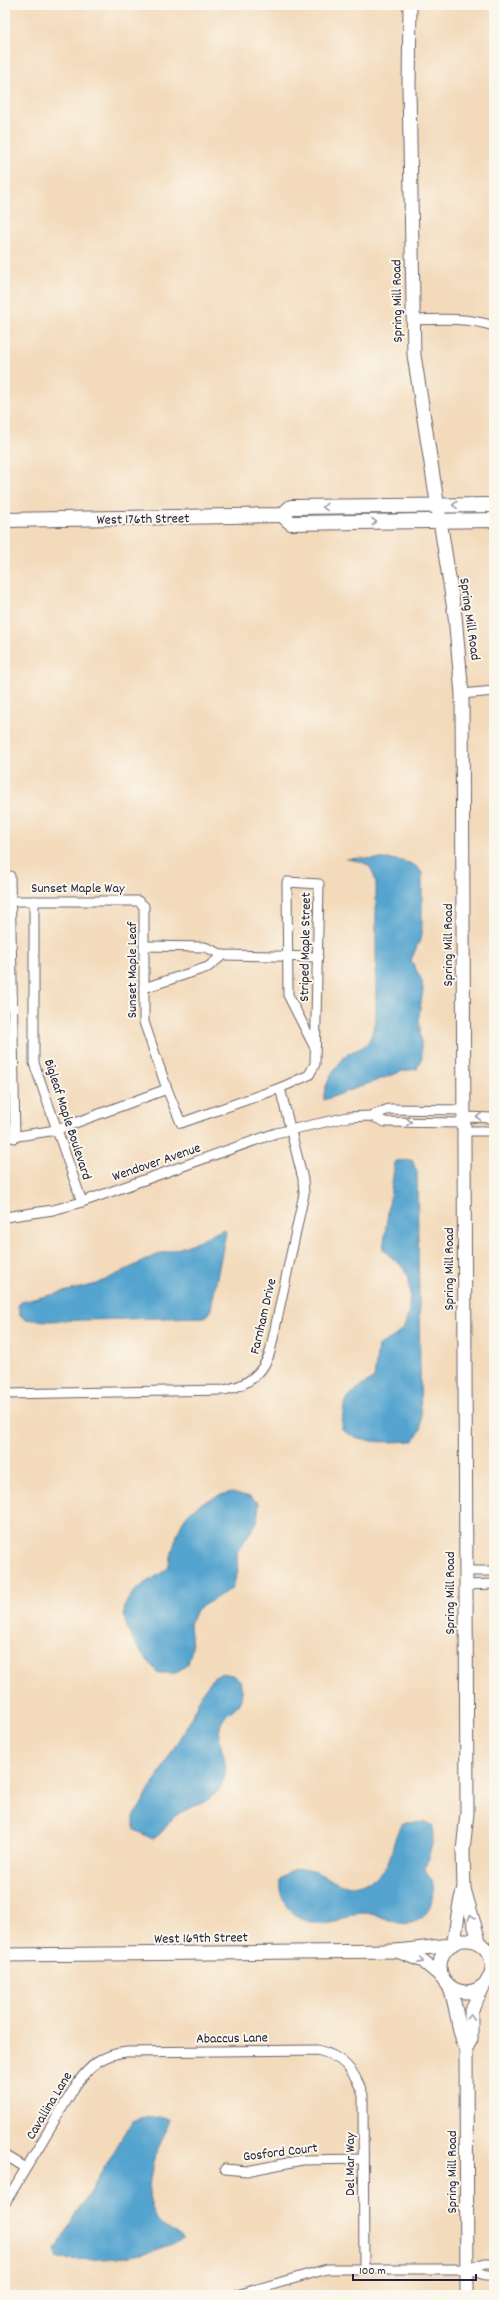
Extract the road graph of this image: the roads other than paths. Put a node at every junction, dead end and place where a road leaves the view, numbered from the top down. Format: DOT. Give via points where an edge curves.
graph roads {
  1 [pos="410,5"];
  2 [pos="412,320"];
  3 [pos="494,326"];
  4 [pos="494,505"];
  5 [pos="436,506"];
  6 [pos="282,515"];
  7 [pos="5,520"];
  8 [pos="494,520"];
  9 [pos="439,521"];
  10 [pos="494,690"];
  11 [pos="462,694"];
  12 [pos="10,876"];
  13 [pos="10,900"];
  14 [pos="34,900"];
  15 [pos="144,906"];
  16 [pos="145,946"];
  17 [pos="223,955"];
  18 [pos="288,957"];
  19 [pos="318,957"];
  20 [pos="144,988"];
  21 [pos="315,1048"];
  22 [pos="280,1088"];
  23 [pos="167,1090"];
  24 [pos="371,1116"];
  25 [pos="494,1118"];
  26 [pos="463,1120"];
  27 [pos="181,1123"];
  28 [pos="290,1129"];
  29 [pos="56,1130"];
  30 [pos="494,1130"];
  31 [pos="5,1138"];
  32 [pos="15,1138"];
  33 [pos="82,1202"];
  34 [pos="5,1217"];
  35 [pos="5,1394"];
  36 [pos="465,1571"];
  37 [pos="494,1571"];
  38 [pos="494,1584"];
  39 [pos="465,1585"];
  40 [pos="464,1889"];
  41 [pos="452,1944"];
  42 [pos="487,1949"];
  43 [pos="397,1951"];
  44 [pos="5,1955"];
  45 [pos="446,1982"];
  46 [pos="488,1982"];
  47 [pos="466,2048"];
  48 [pos="113,2053"];
  49 [pos="347,2064"];
  50 [pos="5,2155"];
  51 [pos="363,2159"];
  52 [pos="26,2168"];
  53 [pos="225,2168"];
  54 [pos="5,2203"];
  55 [pos="494,2263"];
  56 [pos="364,2269"];
  57 [pos="467,2269"];
  58 [pos="494,2275"];
  59 [pos="237,2295"];
  60 [pos="467,2295"];
  1 -- 2 [label="street, Spring Mill Road"];
  2 -- 3 [label="street" via="465,320"];
  2 -- 5 [label="street, Spring Mill Road" via="416,376"];
  4 -- 5 [label="main road, West 176th Street, one-way"];
  5 -- 6 [label="main road, West 176th Street, one-way" via="291,507"];
  5 -- 9 [label="street, Spring Mill Road"];
  6 -- 7 [label="main road, West 176th Street"];
  6 -- 9 [label="main road, West 176th Street, one-way" via="291,523"];
  8 -- 9 [label="main road, West 176th Street"];
  9 -- 11 [label="street, Spring Mill Road" via="458,639"];
  10 -- 11 [label="street"];
  11 -- 26 [label="street, Spring Mill Road"];
  12 -- 13 [label="street"];
  13 -- 14 [label="street, Sunset Maple Way"];
  13 -- 32 [label="street"];
  14 -- 15 [label="street, Sunset Maple Way" via="138,901"];
  14 -- 29 [label="street, Bigleaf Maple Boulevard" via="34,1063"];
  15 -- 16 [label="street, Sunset Maple Leaf"];
  16 -- 17 [label="street" via="205,947"];
  16 -- 20 [label="street, Sunset Maple Leaf"];
  17 -- 18 [label="street"];
  17 -- 20 [label="street" via="208,967"];
  18 -- 19 [label="street"];
  18 -- 19 [label="street, Striped Maple Street" via="287,882 319,884"];
  18 -- 21 [label="street, Striped Maple Street" via="288,995"];
  19 -- 21 [label="street, Striped Maple Street"];
  20 -- 23 [label="street, Sunset Maple Leaf" via="144,1022"];
  21 -- 22 [label="street, Striped Maple Street" via="315,1064 309,1075"];
  22 -- 27 [label="street, Striped Maple Street"];
  22 -- 28 [label="street"];
  23 -- 27 [label="street, Sunset Maple Leaf"];
  23 -- 29 [label="street"];
  24 -- 26 [label="street, Wendover Avenue, one-way" via="385,1122"];
  24 -- 26 [label="street" via="389,1109"];
  24 -- 28 [label="street, Wendover Avenue" via="348,1117"];
  25 -- 26 [label="street, one-way"];
  26 -- 30 [label="street"];
  26 -- 36 [label="street, Spring Mill Road"];
  28 -- 33 [label="street, Wendover Avenue"];
  28 -- 35 [label="street, Farnham Drive" via="303,1179 304,1194 270,1352 261,1371 243,1384 224,1390"];
  29 -- 32 [label="street"];
  29 -- 33 [label="street, Bigleaf Maple Boulevard"];
  31 -- 32 [label="street"];
  33 -- 34 [label="street, Wendover Avenue" via="53,1210"];
  36 -- 37 [label="street"];
  36 -- 39 [label="street, Spring Mill Road"];
  38 -- 39 [label="street"];
  39 -- 40 [label="street, Spring Mill Road" via="467,1813 463,1851"];
  40 -- 41 [label="street, Spring Mill Road" via="459,1902 458,1923"];
  42 -- 40 [label="street, Spring Mill Road, one-way"];
  41 -- 42 [label="street" via="468,1940"];
  41 -- 43 [label="street, West 169th Street"];
  41 -- 45 [label="street" via="441,1959 440,1968"];
  42 -- 46 [label="street" via="493,1970"];
  43 -- 44 [label="street, West 169th Street"];
  43 -- 45 [label="street, West 169th Street, one-way" via="423,1961"];
  45 -- 46 [label="street" via="461,1992 470,1993"];
  45 -- 47 [label="street, Spring Mill Road" via="456,2004 461,2038"];
  47 -- 46 [label="street, Spring Mill Road, one-way" via="471,2039 471,2011"];
  47 -- 57 [label="street, Spring Mill Road"];
  48 -- 49 [label="street, Abaccus Lane" via="317,2050 329,2053"];
  48 -- 52 [label="street, Cavallina Lane" via="86,2070"];
  49 -- 51 [label="street, Del Mar Way" via="363,2096"];
  50 -- 52 [label="street"];
  51 -- 53 [label="street, Gosford Court" via="302,2160 247,2171"];
  51 -- 56 [label="street, Del Mar Way"];
  52 -- 54 [label="street, Cavallina Lane"];
  55 -- 57 [label="street"];
  56 -- 57 [label="street"];
  56 -- 59 [label="street" via="327,2269"];
  57 -- 58 [label="street"];
  57 -- 60 [label="street, Spring Mill Road"];
}
